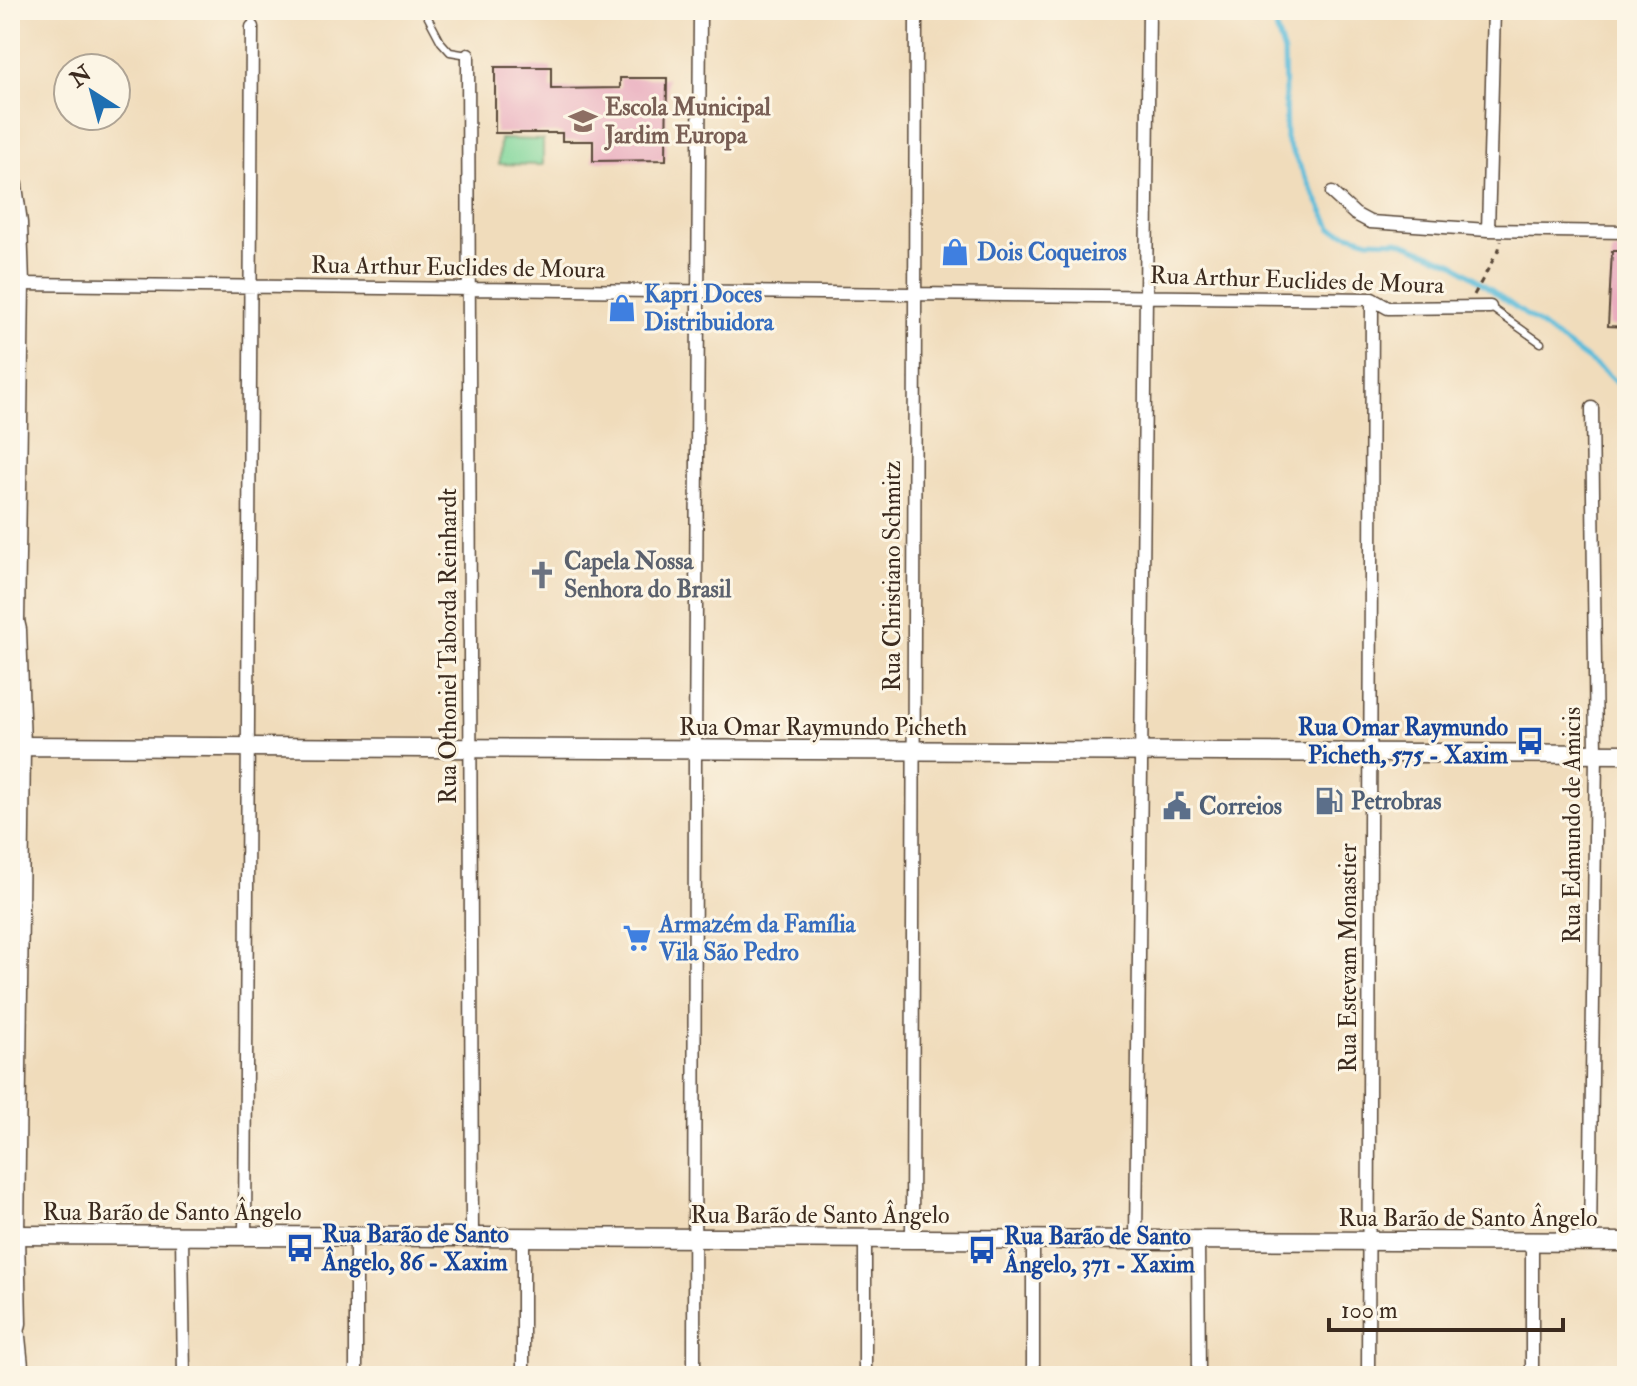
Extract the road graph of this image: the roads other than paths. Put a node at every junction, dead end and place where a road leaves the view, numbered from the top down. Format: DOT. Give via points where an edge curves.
graph roads {
  1 [pos="253,10"];
  2 [pos="424,10"];
  3 [pos="916,10"];
  4 [pos="1149,10"];
  5 [pos="1494,10"];
  6 [pos="700,13"];
  7 [pos="252,27"];
  8 [pos="468,55"];
  9 [pos="10,164"];
  10 [pos="1332,193"];
  11 [pos="1488,230"];
  12 [pos="1627,232"];
  13 [pos="20,284"];
  14 [pos="250,287"];
  15 [pos="469,289"];
  16 [pos="698,292"];
  17 [pos="915,294"];
  18 [pos="1146,297"];
  19 [pos="1372,299"];
  20 [pos="1490,307"];
  21 [pos="1541,343"];
  22 [pos="1592,408"];
  23 [pos="12,620"];
  24 [pos="248,747"];
  25 [pos="14,748"];
  26 [pos="470,749"];
  27 [pos="695,750"];
  28 [pos="914,751"];
  29 [pos="1142,752"];
  30 [pos="1370,753"];
  31 [pos="1596,754"];
  32 [pos="1627,754"];
  33 [pos="12,1235"];
  34 [pos="182,1236"];
  35 [pos="245,1236"];
  36 [pos="356,1236"];
  37 [pos="472,1237"];
  38 [pos="523,1237"];
  39 [pos="694,1238"];
  40 [pos="865,1239"];
  41 [pos="912,1239"];
  42 [pos="1033,1239"];
  43 [pos="1136,1240"];
  44 [pos="1198,1240"];
  45 [pos="1368,1241"];
  46 [pos="1532,1242"];
  47 [pos="1590,1242"];
  48 [pos="1627,1242"];
  49 [pos="12,1334"];
  50 [pos="20,1376"];
  51 [pos="184,1376"];
  52 [pos="356,1376"];
  53 [pos="523,1376"];
  54 [pos="694,1376"];
  55 [pos="865,1376"];
  56 [pos="1033,1376"];
  57 [pos="1199,1376"];
  58 [pos="1368,1376"];
  59 [pos="1532,1376"];
  1 -- 7 [label="lane"];
  2 -- 8 [label="lane" via="450,52"];
  3 -- 17 [label="street, Rua Christiano Schmitz"];
  4 -- 18 [label="street"];
  5 -- 11 [label="street"];
  6 -- 16 [label="street"];
  7 -- 14 [label="street"];
  8 -- 15 [label="street, Rua Othoniel Taborda Reinhardt"];
  9 -- 13 [label="main road"];
  10 -- 11 [label="street" via="1370,222"];
  11 -- 12 [label="street"];
  13 -- 14 [label="street, Rua Arthur Euclides de Moura"];
  13 -- 23 [label="main road"];
  14 -- 15 [label="street, Rua Arthur Euclides de Moura"];
  14 -- 24 [label="street"];
  15 -- 16 [label="street, Rua Arthur Euclides de Moura"];
  15 -- 26 [label="street, Rua Othoniel Taborda Reinhardt"];
  16 -- 17 [label="street, Rua Arthur Euclides de Moura"];
  16 -- 27 [label="street"];
  17 -- 18 [label="street, Rua Arthur Euclides de Moura"];
  17 -- 28 [label="street, Rua Christiano Schmitz"];
  18 -- 19 [label="street, Rua Arthur Euclides de Moura"];
  18 -- 29 [label="street"];
  19 -- 20 [label="street, Rua Arthur Euclides de Moura" via="1388,308"];
  19 -- 30 [label="street, Rua Estevam Monastier"];
  20 -- 21 [label="lane"];
  22 -- 31 [label="street, Rua Edmundo de Amicis"];
  23 -- 25 [label="highway"];
  24 -- 25 [label="main road, Rua Omar Raymundo Picheth"];
  24 -- 26 [label="main road, Rua Omar Raymundo Picheth"];
  24 -- 35 [label="street"];
  25 -- 33 [label="highway"];
  26 -- 27 [label="main road, Rua Omar Raymundo Picheth"];
  26 -- 37 [label="street, Rua Othoniel Taborda Reinhardt"];
  27 -- 28 [label="main road, Rua Omar Raymundo Picheth"];
  27 -- 39 [label="street"];
  28 -- 29 [label="main road, Rua Omar Raymundo Picheth"];
  28 -- 41 [label="street, Rua Christiano Schmitz"];
  29 -- 30 [label="main road, Rua Omar Raymundo Picheth"];
  29 -- 43 [label="street"];
  30 -- 31 [label="main road, Rua Omar Raymundo Picheth"];
  30 -- 45 [label="street, Rua Estevam Monastier"];
  31 -- 32 [label="main road, Rua Omar Raymundo Picheth"];
  31 -- 47 [label="street, Rua Edmundo de Amicis"];
  33 -- 34 [label="main road, Rua Barão de Santo Ângelo"];
  33 -- 49 [label="highway"];
  34 -- 35 [label="main road, Rua Barão de Santo Ângelo"];
  34 -- 51 [label="street"];
  35 -- 36 [label="main road, Rua Barão de Santo Ângelo"];
  36 -- 37 [label="main road, Rua Barão de Santo Ângelo"];
  36 -- 52 [label="street"];
  37 -- 38 [label="main road, Rua Barão de Santo Ângelo"];
  38 -- 39 [label="main road, Rua Barão de Santo Ângelo"];
  38 -- 53 [label="street"];
  39 -- 40 [label="main road, Rua Barão de Santo Ângelo"];
  39 -- 54 [label="street"];
  40 -- 41 [label="main road, Rua Barão de Santo Ângelo"];
  40 -- 55 [label="street"];
  41 -- 42 [label="main road, Rua Barão de Santo Ângelo"];
  42 -- 43 [label="main road, Rua Barão de Santo Ângelo"];
  42 -- 56 [label="street"];
  43 -- 44 [label="main road, Rua Barão de Santo Ângelo"];
  44 -- 45 [label="main road, Rua Barão de Santo Ângelo"];
  44 -- 57 [label="street"];
  45 -- 46 [label="main road, Rua Barão de Santo Ângelo"];
  45 -- 58 [label="street, Rua Estevam Monastier"];
  46 -- 47 [label="main road, Rua Barão de Santo Ângelo"];
  46 -- 59 [label="street"];
  47 -- 48 [label="main road, Rua Barão de Santo Ângelo"];
  49 -- 50 [label="main road"];
}
